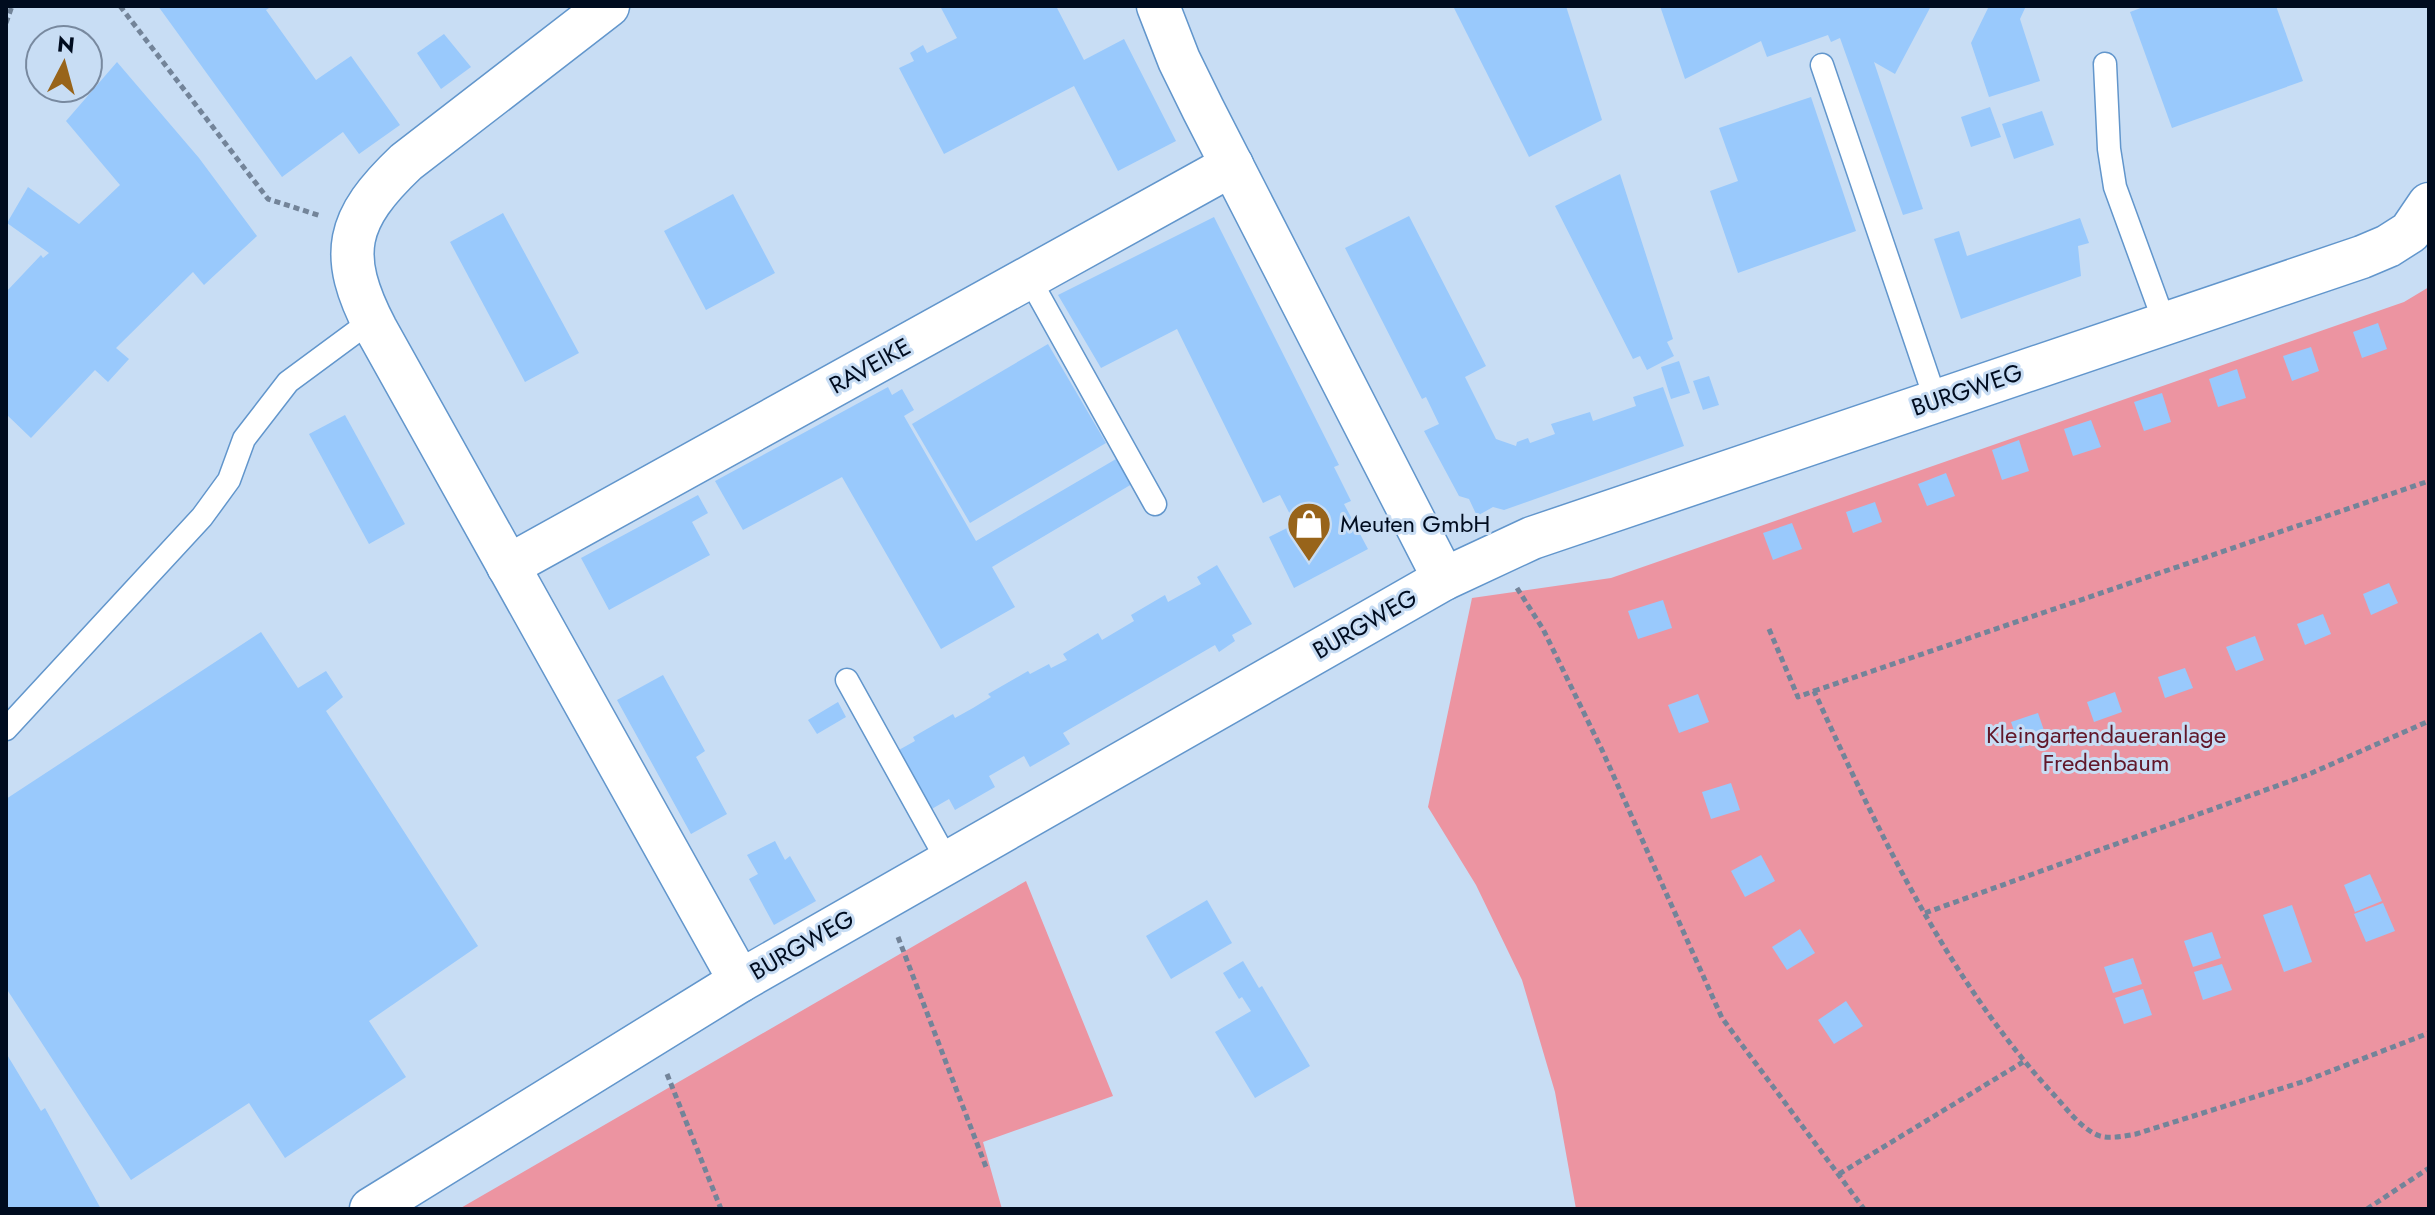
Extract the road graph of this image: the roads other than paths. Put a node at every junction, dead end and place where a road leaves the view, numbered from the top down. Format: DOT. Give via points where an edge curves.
graph roads {
  1 [pos="608,6"];
  2 [pos="1158,6"];
  3 [pos="2105,64"];
  4 [pos="1822,65"];
  5 [pos="1232,165"];
  6 [pos="2429,204"];
  7 [pos="1029,278"];
  8 [pos="372,320"];
  9 [pos="2165,324"];
  10 [pos="1936,401"];
  11 [pos="1155,504"];
  12 [pos="508,566"];
  13 [pos="1444,579"];
  14 [pos="847,680"];
  15 [pos="6,729"];
  16 [pos="948,862"];
  17 [pos="740,981"];
  18 [pos="371,1209"];
  1 -- 8 [label="street" via="376,190 357,227 352,260 357,289"];
  2 -- 5 [label="street"];
  3 -- 9 [label="lane" via="2115,187"];
  4 -- 10 [label="lane"];
  5 -- 7 [label="street, RAVEIKE"];
  5 -- 13 [label="street"];
  6 -- 9 [label="street, BURGWEG" via="2410,232 2388,246"];
  7 -- 11 [label="lane"];
  7 -- 12 [label="street, RAVEIKE"];
  8 -- 12 [label="street"];
  8 -- 15 [label="lane" via="288,382 244,439 229,480 202,517"];
  9 -- 10 [label="street, BURGWEG"];
  10 -- 13 [label="street, BURGWEG" via="1532,538"];
  12 -- 17 [label="street"];
  13 -- 16 [label="street, BURGWEG"];
  14 -- 16 [label="lane"];
  16 -- 17 [label="street, BURGWEG"];
  17 -- 18 [label="street, BURGWEG"];
}
